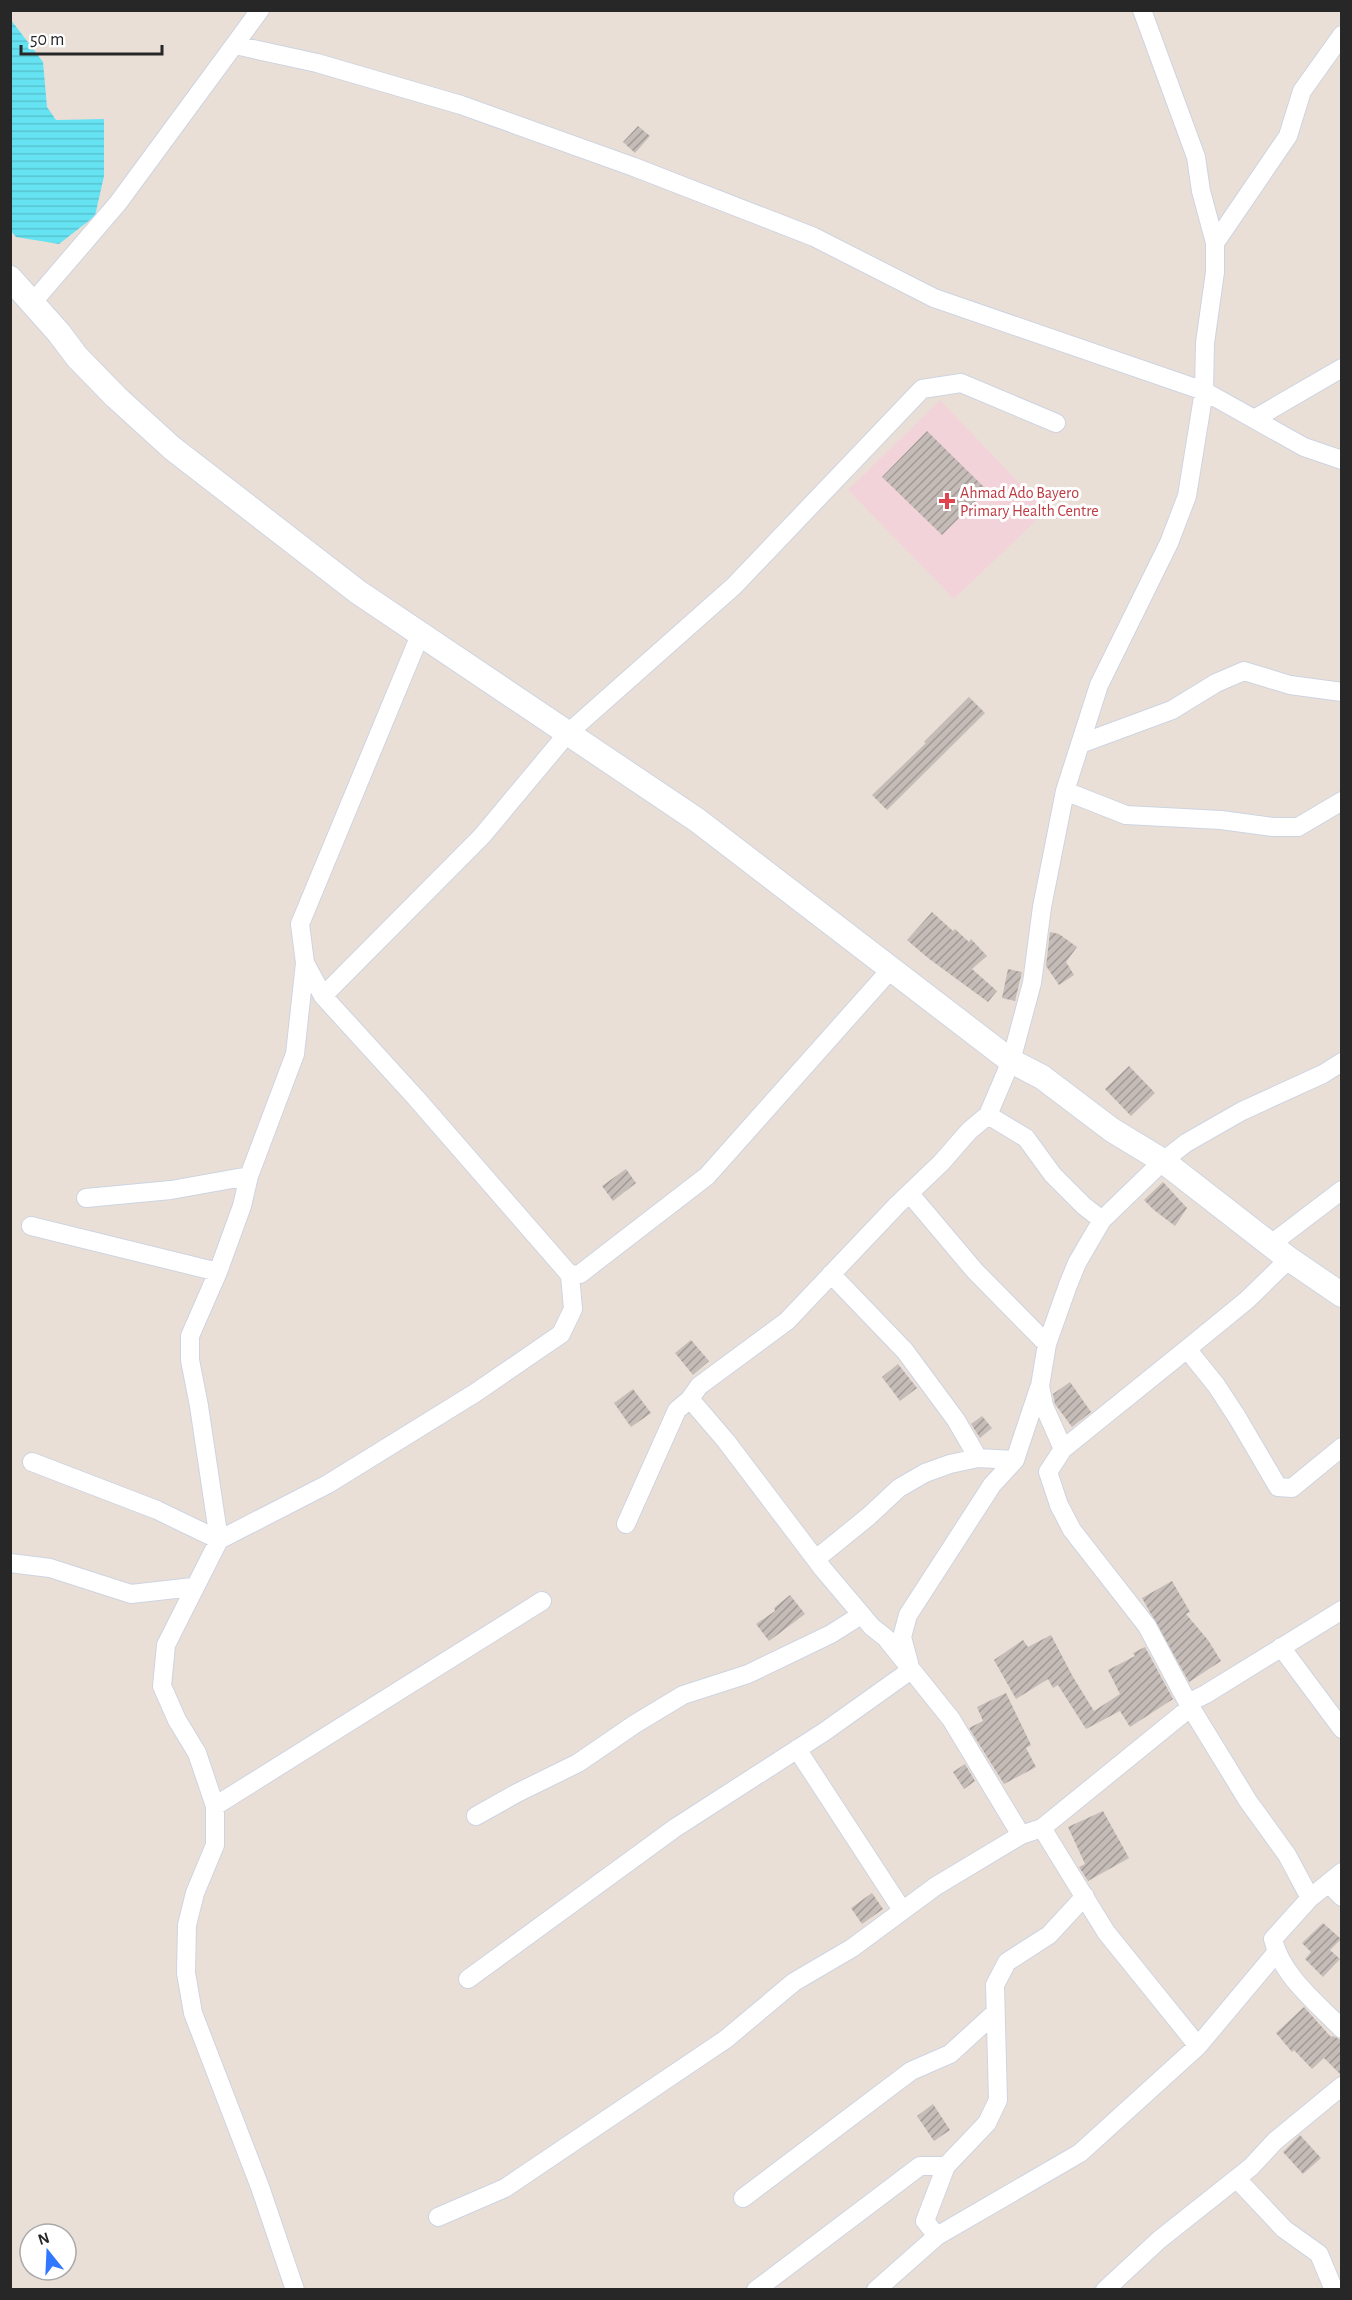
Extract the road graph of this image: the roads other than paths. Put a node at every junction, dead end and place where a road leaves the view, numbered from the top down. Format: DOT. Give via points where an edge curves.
graph roads {
  1 [pos="260,10"];
  2 [pos="1142,10"];
  3 [pos="1341,37"];
  4 [pos="235,45"];
  5 [pos="1215,243"];
  6 [pos="10,278"];
  7 [pos="33,302"];
  8 [pos="1341,368"];
  9 [pos="1204,391"];
  10 [pos="1254,419"];
  11 [pos="1056,423"];
  12 [pos="1341,460"];
  13 [pos="420,635"];
  14 [pos="1341,692"];
  15 [pos="567,734"];
  16 [pos="1080,744"];
  17 [pos="1065,791"];
  18 [pos="1341,801"];
  19 [pos="305,963"];
  20 [pos="892,968"];
  21 [pos="323,996"];
  22 [pos="1011,1060"];
  23 [pos="1341,1062"];
  24 [pos="988,1114"];
  25 [pos="1163,1161"];
  26 [pos="249,1176"];
  27 [pos="1341,1190"];
  28 [pos="910,1194"];
  29 [pos="86,1198"];
  30 [pos="1101,1220"];
  31 [pos="31,1226"];
  32 [pos="1280,1251"];
  33 [pos="218,1272"];
  34 [pos="831,1274"];
  35 [pos="570,1275"];
  36 [pos="1341,1295"];
  37 [pos="1047,1344"];
  38 [pos="1187,1349"];
  39 [pos="1040,1386"];
  40 [pos="690,1399"];
  41 [pos="1341,1447"];
  42 [pos="1063,1449"];
  43 [pos="978,1458"];
  44 [pos="1015,1460"];
  45 [pos="32,1462"];
  46 [pos="626,1524"];
  47 [pos="219,1540"];
  48 [pos="816,1559"];
  49 [pos="10,1563"];
  50 [pos="194,1587"];
  51 [pos="542,1601"];
  52 [pos="1341,1610"];
  53 [pos="861,1615"];
  54 [pos="1281,1647"];
  55 [pos="911,1670"];
  56 [pos="1189,1705"];
  57 [pos="1341,1729"];
  58 [pos="797,1749"];
  59 [pos="215,1806"];
  60 [pos="476,1816"];
  61 [pos="1041,1828"];
  62 [pos="1021,1835"];
  63 [pos="1335,1877"];
  64 [pos="1085,1896"];
  65 [pos="1341,1897"];
  66 [pos="1310,1899"];
  67 [pos="902,1910"];
  68 [pos="1276,1953"];
  69 [pos="468,1979"];
  70 [pos="994,2013"];
  71 [pos="1341,2029"];
  72 [pos="1198,2046"];
  73 [pos="1341,2086"];
  74 [pos="946,2166"];
  75 [pos="1237,2179"];
  76 [pos="743,2198"];
  77 [pos="438,2217"];
  78 [pos="937,2236"];
  79 [pos="295,2289"];
  80 [pos="756,2289"];
  81 [pos="876,2289"];
  82 [pos="1105,2289"];
  83 [pos="1334,2289"];
  1 -- 4 [label="street"];
  2 -- 5 [label="street" via="1196,157"];
  3 -- 5 [label="street" via="1302,91 1288,136"];
  4 -- 7 [label="street" via="118,203"];
  4 -- 9 [label="street" via="317,63 460,105 559,140 814,237 934,298"];
  5 -- 9 [label="street"];
  6 -- 7 [label="street"];
  7 -- 13 [label="street" via="77,357 172,448"];
  8 -- 10 [label="street"];
  9 -- 10 [label="street"];
  9 -- 16 [label="street" via="1187,495 1169,543 1099,685"];
  10 -- 12 [label="street" via="1304,447"];
  11 -- 15 [label="street" via="961,382 922,389 734,586"];
  13 -- 15 [label="street"];
  13 -- 19 [label="street" via="300,924"];
  14 -- 16 [label="street" via="1290,685 1244,671 1172,710"];
  15 -- 20 [label="street" via="697,820"];
  15 -- 21 [label="street" via="482,836"];
  16 -- 17 [label="street"];
  17 -- 18 [label="street" via="1126,815 1273,827 1298,827"];
  17 -- 22 [label="street" via="1042,907 1032,983"];
  19 -- 21 [label="street"];
  19 -- 26 [label="street" via="294,1054"];
  20 -- 22 [label="street"];
  20 -- 35 [label="street" via="707,1176 580,1274"];
  21 -- 35 [label="street"];
  22 -- 24 [label="street"];
  22 -- 25 [label="street"];
  23 -- 25 [label="street" via="1242,1111"];
  24 -- 28 [label="street"];
  24 -- 30 [label="street" via="1026,1138 1053,1175"];
  25 -- 30 [label="street"];
  25 -- 32 [label="street"];
  26 -- 29 [label="street" via="171,1190"];
  26 -- 33 [label="street"];
  27 -- 32 [label="street"];
  28 -- 34 [label="street"];
  28 -- 37 [label="street" via="975,1271"];
  30 -- 37 [label="street" via="1077,1263"];
  31 -- 33 [label="street"];
  32 -- 36 [label="street"];
  32 -- 38 [label="street" via="1247,1300"];
  33 -- 47 [label="street" via="190,1335 190,1360"];
  34 -- 40 [label="street" via="787,1321 699,1386"];
  34 -- 43 [label="street" via="905,1351 956,1420"];
  35 -- 47 [label="street" via="573,1309 561,1334 475,1393 328,1484"];
  37 -- 39 [label="street"];
  38 -- 41 [label="street" via="1216,1384 1278,1487 1292,1488"];
  38 -- 42 [label="street"];
  39 -- 42 [label="street" via="1044,1406"];
  39 -- 44 [label="street"];
  40 -- 46 [label="street" via="677,1410"];
  40 -- 48 [label="street"];
  42 -- 56 [label="street" via="1048,1472 1072,1530 1143,1620"];
  43 -- 44 [label="street"];
  43 -- 48 [label="street" via="941,1467 899,1488"];
  44 -- 55 [label="street" via="975,1509 908,1615 902,1637"];
  45 -- 47 [label="street" via="157,1510"];
  47 -- 50 [label="street"];
  48 -- 53 [label="street"];
  49 -- 50 [label="street" via="50,1568 131,1594"];
  50 -- 59 [label="street" via="166,1645 162,1686 197,1753"];
  51 -- 59 [label="street"];
  52 -- 54 [label="street"];
  53 -- 55 [label="street" via="886,1638"];
  53 -- 60 [label="street" via="748,1674 683,1695 578,1763"];
  54 -- 56 [label="street"];
  54 -- 57 [label="street"];
  55 -- 58 [label="street"];
  55 -- 62 [label="street" via="951,1719"];
  56 -- 61 [label="street"];
  56 -- 66 [label="street" via="1248,1801 1287,1855"];
  58 -- 67 [label="street"];
  58 -- 69 [label="street" via="675,1828"];
  59 -- 79 [label="street" via="215,1845 195,1893 188,1925 186,1973 193,2013"];
  61 -- 62 [label="street"];
  61 -- 64 [label="street"];
  62 -- 67 [label="street"];
  63 -- 65 [label="street"];
  63 -- 66 [label="street"];
  64 -- 70 [label="street" via="1048,1935 1008,1962 995,1985"];
  64 -- 72 [label="street" via="1106,1932"];
  66 -- 68 [label="street" via="1273,1939"];
  67 -- 77 [label="street" via="852,1948 794,1982 726,2039 504,2188"];
  68 -- 71 [label="street" via="1293,1978"];
  68 -- 72 [label="street"];
  70 -- 74 [label="street" via="998,2100 987,2123"];
  70 -- 76 [label="street" via="950,2054 911,2071"];
  72 -- 78 [label="street" via="1080,2153"];
  73 -- 75 [label="street"];
  74 -- 78 [label="street" via="925,2221"];
  74 -- 80 [label="street" via="920,2166"];
  75 -- 82 [label="street" via="1159,2240"];
  75 -- 83 [label="street" via="1284,2229 1319,2254"];
  78 -- 81 [label="street"];
}
